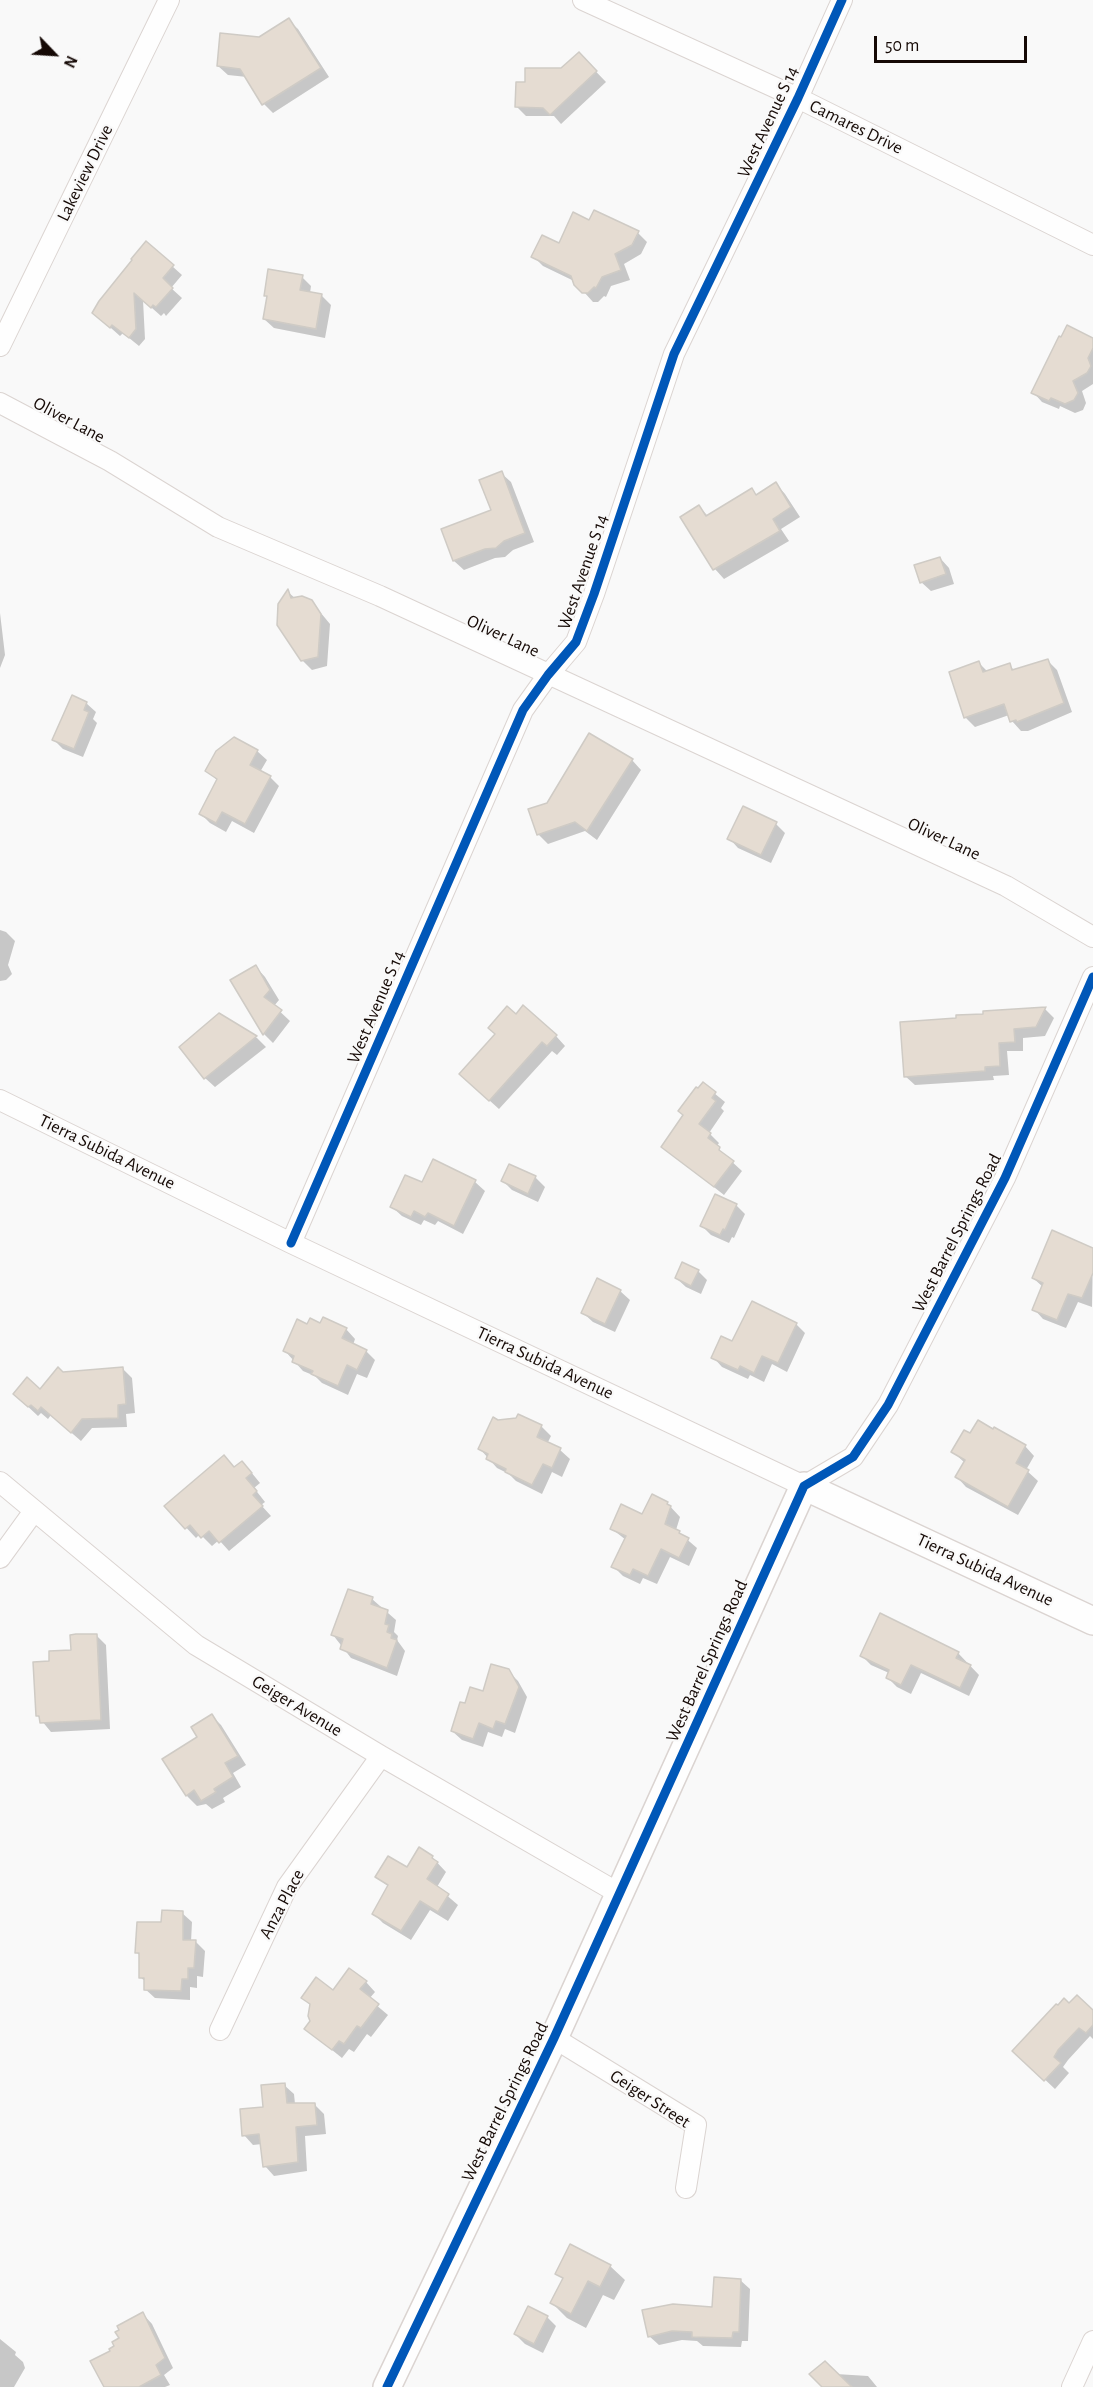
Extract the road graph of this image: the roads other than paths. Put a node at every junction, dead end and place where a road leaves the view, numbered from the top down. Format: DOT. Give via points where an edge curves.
graph roads {
  1 [pos="169,0"];
  2 [pos="583,0"];
  3 [pos="842,0"];
  4 [pos="798,98"];
  5 [pos="1093,245"];
  6 [pos="0,346"];
  7 [pos="0,403"];
  8 [pos="548,675"];
  9 [pos="1093,937"];
  10 [pos="1093,977"];
  11 [pos="0,1100"];
  12 [pos="291,1243"];
  13 [pos="0,1482"];
  14 [pos="804,1486"];
  15 [pos="34,1511"];
  16 [pos="0,1558"];
  17 [pos="1093,1621"];
  18 [pos="381,1756"];
  19 [pos="620,1894"];
  20 [pos="220,2031"];
  21 [pos="554,2038"];
  22 [pos="686,2188"];
  23 [pos="1093,2341"];
  24 [pos="387,2387"];
  25 [pos="1072,2387"];
  1 -- 6 [label="street, Lakeview Drive"];
  2 -- 4 [label="street, Camares Drive"];
  3 -- 4 [label="street, West Avenue S 14"];
  4 -- 5 [label="street, Camares Drive"];
  4 -- 8 [label="street, West Avenue S 14" via="674,354 576,642"];
  7 -- 8 [label="street, Oliver Lane" via="110,461 218,527 380,596"];
  8 -- 9 [label="street, Oliver Lane" via="1006,886"];
  8 -- 12 [label="street, West Avenue S 14" via="523,710"];
  10 -- 14 [label="street, West Barrel Springs Road" via="1005,1178 888,1405 853,1457"];
  11 -- 12 [label="street, Tierra Subida Avenue"];
  12 -- 14 [label="street, Tierra Subida Avenue"];
  13 -- 15 [label="street, Geiger Avenue"];
  14 -- 17 [label="street, Tierra Subida Avenue"];
  14 -- 19 [label="street, West Barrel Springs Road"];
  15 -- 16 [label="street"];
  15 -- 18 [label="street, Geiger Avenue" via="196,1645"];
  18 -- 19 [label="street, Geiger Avenue"];
  18 -- 20 [label="street, Anza Place" via="287,1887"];
  19 -- 21 [label="street, West Barrel Springs Road"];
  21 -- 22 [label="street, Geiger Street" via="696,2125"];
  21 -- 24 [label="street, West Barrel Springs Road"];
  23 -- 25 [label="street"];
}
